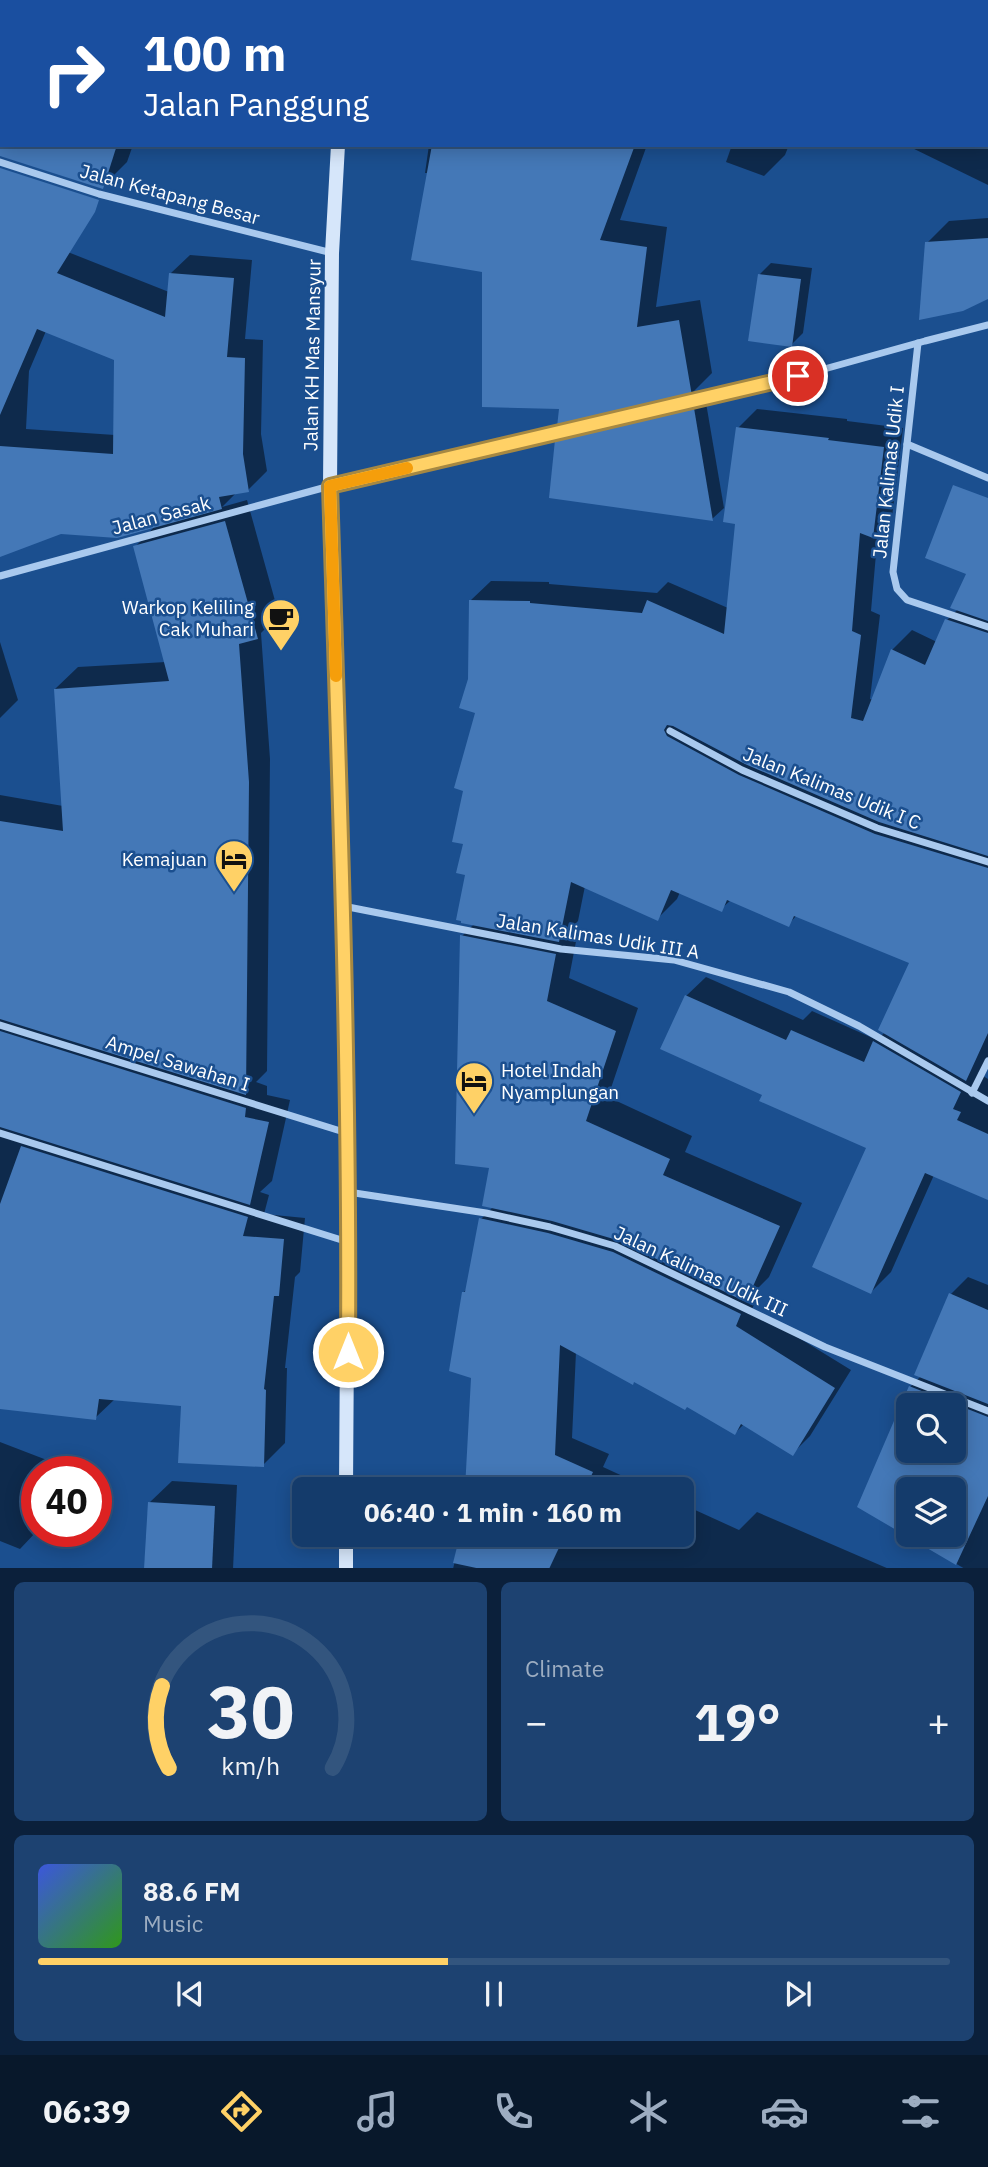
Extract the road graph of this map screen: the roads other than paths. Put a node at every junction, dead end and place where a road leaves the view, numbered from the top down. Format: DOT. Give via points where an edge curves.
graph roads {
  1 [pos="338,147"];
  2 [pos="0,162"];
  3 [pos="332,253"];
  4 [pos="988,325"];
  5 [pos="918,343"];
  6 [pos="907,444"];
  7 [pos="988,478"];
  8 [pos="330,486"];
  9 [pos="0,576"];
  10 [pos="988,627"];
  11 [pos="670,731"];
  12 [pos="988,863"];
  13 [pos="343,905"];
  14 [pos="0,1025"];
  15 [pos="988,1061"];
  16 [pos="972,1093"];
  17 [pos="988,1101"];
  18 [pos="0,1133"];
  19 [pos="347,1133"];
  20 [pos="348,1192"];
  21 [pos="349,1242"];
  22 [pos="988,1411"];
  23 [pos="346,1477"];
  24 [pos="346,1547"];
  25 [pos="346,1568"];
  1 -- 3 [label="street, Jalan KH Mas Mansyur"];
  2 -- 3 [label="street, Jalan Ketapang Besar" via="99,194"];
  3 -- 8 [label="street, Jalan KH Mas Mansyur"];
  4 -- 5 [label="street, Jalan Sasak"];
  5 -- 6 [label="street, Jalan Kalimas Udik I"];
  5 -- 8 [label="street, Jalan Sasak" via="774,383"];
  6 -- 7 [label="street"];
  6 -- 10 [label="street, Jalan Kalimas Udik I" via="893,572 897,589 907,600"];
  8 -- 9 [label="street, Jalan Sasak"];
  8 -- 13 [label="street, Jalan KH Mas Mansyur"];
  11 -- 12 [label="street, Jalan Kalimas Udik I C" via="742,770 877,828"];
  13 -- 16 [label="street, Jalan Kalimas Udik III A" via="561,949 674,960 789,992"];
  13 -- 19 [label="street, Jalan KH Mas Mansyur"];
  14 -- 19 [label="street, Ampel Sawahan I"];
  15 -- 16 [label="street"];
  16 -- 17 [label="street, Jalan Kalimas Udik III A"];
  18 -- 21 [label="street"];
  19 -- 20 [label="street, Jalan KH Mas Mansyur"];
  20 -- 21 [label="street, Jalan KH Mas Mansyur"];
  20 -- 22 [label="street, Jalan Kalimas Udik III" via="485,1213 615,1246 825,1347"];
  21 -- 23 [label="street, Jalan KH Mas Mansyur"];
  24 -- 25 [label="street"];
}
